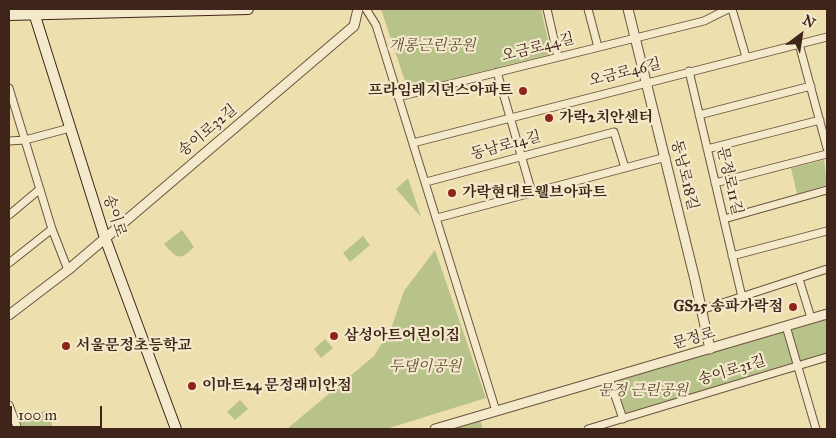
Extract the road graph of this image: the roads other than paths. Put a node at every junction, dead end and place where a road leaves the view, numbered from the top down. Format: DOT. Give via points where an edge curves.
graph roads {
  1 [pos="248,9"];
  2 [pos="358,9"];
  3 [pos="366,9"];
  4 [pos="547,9"];
  5 [pos="588,9"];
  6 [pos="628,9"];
  7 [pos="728,9"];
  8 [pos="732,9"];
  9 [pos="149,10"];
  10 [pos="34,11"];
  11 [pos="9,15"];
  12 [pos="827,37"];
  13 [pos="635,38"];
  14 [pos="799,44"];
  15 [pos="598,47"];
  16 [pos="558,57"];
  17 [pos="746,57"];
  18 [pos="689,71"];
  19 [pos="497,72"];
  20 [pos="647,82"];
  21 [pos="811,86"];
  22 [pos="9,88"];
  23 [pos="398,96"];
  24 [pos="12,108"];
  25 [pos="699,115"];
  26 [pos="511,117"];
  27 [pos="820,120"];
  28 [pos="70,128"];
  29 [pos="25,140"];
  30 [pos="9,141"];
  31 [pos="413,143"];
  32 [pos="827,148"];
  33 [pos="707,149"];
  34 [pos="827,154"];
  35 [pos="522,156"];
  36 [pos="666,157"];
  37 [pos="625,168"];
  38 [pos="426,182"];
  39 [pos="715,183"];
  40 [pos="40,189"];
  41 [pos="827,190"];
  42 [pos="532,193"];
  43 [pos="9,215"];
  44 [pos="437,218"];
  45 [pos="724,219"];
  46 [pos="52,229"];
  47 [pos="827,231"];
  48 [pos="105,238"];
  49 [pos="732,256"];
  50 [pos="9,263"];
  51 [pos="68,270"];
  52 [pos="827,270"];
  53 [pos="799,279"];
  54 [pos="742,297"];
  55 [pos="701,310"];
  56 [pos="827,314"];
  57 [pos="9,315"];
  58 [pos="811,318"];
  59 [pos="786,326"];
  60 [pos="710,349"];
  61 [pos="827,357"];
  62 [pos="797,366"];
  63 [pos="609,378"];
  64 [pos="10,410"];
  65 [pos="496,411"];
  66 [pos="623,418"];
  67 [pos="18,429"];
  68 [pos="176,429"];
  69 [pos="435,429"];
  70 [pos="588,429"];
  71 [pos="816,429"];
  1 -- 9 [label="main road"];
  2 -- 48 [label="street, 송이로32길" via="354,26"];
  3 -- 23 [label="street" via="376,25"];
  4 -- 16 [label="street"];
  5 -- 15 [label="street, 오금로44길"];
  6 -- 13 [label="street, 동남로18길"];
  7 -- 13 [label="street, 오금로44길" via="704,20"];
  8 -- 17 [label="street"];
  9 -- 10 [label="main road"];
  10 -- 11 [label="main road"];
  10 -- 28 [label="main road, 송이로"];
  12 -- 14 [label="street, 오금로46길"];
  13 -- 15 [label="street, 오금로44길"];
  13 -- 20 [label="street, 동남로18길"];
  14 -- 17 [label="street, 오금로46길"];
  14 -- 21 [label="street"];
  15 -- 16 [label="street, 오금로44길"];
  16 -- 19 [label="street, 오금로44길"];
  17 -- 18 [label="street, 오금로46길"];
  18 -- 20 [label="street, 오금로46길"];
  18 -- 25 [label="street, 문정로11길"];
  19 -- 23 [label="street, 오금로44길"];
  19 -- 26 [label="street"];
  20 -- 26 [label="street, 오금로46길"];
  20 -- 36 [label="street, 동남로18길"];
  21 -- 25 [label="street"];
  21 -- 27 [label="street"];
  22 -- 24 [label="street"];
  23 -- 31 [label="street"];
  24 -- 29 [label="street"];
  25 -- 33 [label="street, 문정로11길"];
  26 -- 31 [label="street, 오금로46길"];
  26 -- 35 [label="street"];
  27 -- 32 [label="street"];
  27 -- 33 [label="street"];
  28 -- 29 [label="street"];
  28 -- 48 [label="main road, 송이로"];
  29 -- 30 [label="street"];
  29 -- 40 [label="street"];
  31 -- 38 [label="street"];
  33 -- 39 [label="street, 문정로11길"];
  34 -- 39 [label="street"];
  35 -- 37 [label="street, 동남로14길" via="614,132"];
  35 -- 38 [label="street, 동남로14길"];
  35 -- 42 [label="street"];
  36 -- 37 [label="street"];
  36 -- 55 [label="street, 동남로18길"];
  37 -- 42 [label="street"];
  38 -- 44 [label="street"];
  39 -- 45 [label="street, 문정로11길"];
  40 -- 43 [label="street"];
  40 -- 46 [label="street"];
  41 -- 45 [label="street"];
  42 -- 44 [label="street"];
  44 -- 65 [label="street"];
  45 -- 49 [label="street, 문정로11길"];
  46 -- 50 [label="street"];
  46 -- 51 [label="street"];
  47 -- 49 [label="street"];
  48 -- 51 [label="street, 송이로32길"];
  48 -- 68 [label="main road, 송이로"];
  49 -- 54 [label="street, 문정로11길"];
  51 -- 57 [label="street, 송이로32길"];
  52 -- 53 [label="street"];
  53 -- 54 [label="street"];
  53 -- 58 [label="street"];
  54 -- 55 [label="street"];
  55 -- 60 [label="street, 동남로18길"];
  56 -- 58 [label="street, 문정로"];
  58 -- 59 [label="street, 문정로"];
  59 -- 60 [label="street, 문정로"];
  59 -- 62 [label="street"];
  60 -- 63 [label="street, 문정로"];
  61 -- 62 [label="street, 송이로31길"];
  62 -- 66 [label="street, 송이로31길"];
  62 -- 71 [label="street"];
  63 -- 65 [label="street, 문정로"];
  63 -- 66 [label="street"];
  64 -- 67 [label="street"];
  65 -- 69 [label="street, 문정로"];
  66 -- 70 [label="street, 송이로31길"];
}
